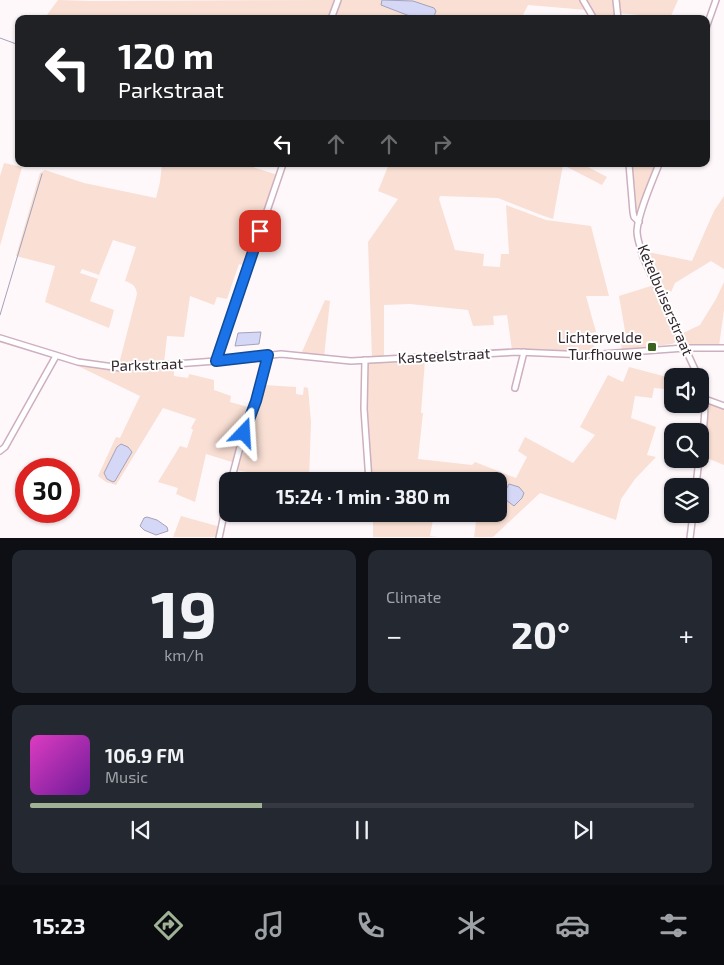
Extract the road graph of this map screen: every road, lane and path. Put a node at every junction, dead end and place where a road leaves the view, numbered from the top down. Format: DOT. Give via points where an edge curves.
graph roads {
  1 [pos="338,0"];
  2 [pos="583,0"];
  3 [pos="616,0"];
  4 [pos="716,0"];
  5 [pos="332,15"];
  6 [pos="592,15"];
  7 [pos="618,15"];
  8 [pos="710,17"];
  9 [pos="282,167"];
  10 [pos="629,167"];
  11 [pos="658,167"];
  12 [pos="639,222"];
  13 [pos="0,338"];
  14 [pos="685,348"];
  15 [pos="724,348"];
  16 [pos="524,352"];
  17 [pos="268,355"];
  18 [pos="56,356"];
  19 [pos="365,360"];
  20 [pos="216,361"];
  21 [pos="694,368"];
  22 [pos="516,388"];
  23 [pos="709,400"];
  24 [pos="724,406"];
  25 [pos="0,451"];
  26 [pos="233,472"];
  27 [pos="368,472"];
  28 [pos="222,522"];
  29 [pos="692,523"];
  30 [pos="219,538"];
  31 [pos="690,538"];
  1 -- 5 [label="street"];
  2 -- 6 [label="street"];
  3 -- 7 [label="street"];
  4 -- 8 [label="street"];
  9 -- 20 [label="street"];
  10 -- 12 [label="street, Ketelbuiserstraat" via="633,212"];
  11 -- 12 [label="street"];
  12 -- 14 [label="street, Ketelbuiserstraat" via="638,240 643,257"];
  13 -- 18 [label="street, Parkstraat"];
  14 -- 15 [label="street, Kasteelstraat"];
  14 -- 16 [label="street, Kasteelstraat" via="588,355"];
  14 -- 21 [label="street, Ketelbuiserstraat"];
  16 -- 19 [label="street, Kasteelstraat"];
  16 -- 22 [label="street"];
  17 -- 19 [label="street, Kasteelstraat"];
  17 -- 20 [label="street, Parkstraat"];
  17 -- 26 [label="street"];
  18 -- 20 [label="street, Parkstraat" via="85,364 121,368"];
  18 -- 25 [label="street"];
  19 -- 27 [label="street"];
  23 -- 24 [label="street"];
  28 -- 30 [label="street"];
  29 -- 31 [label="street"];
}
